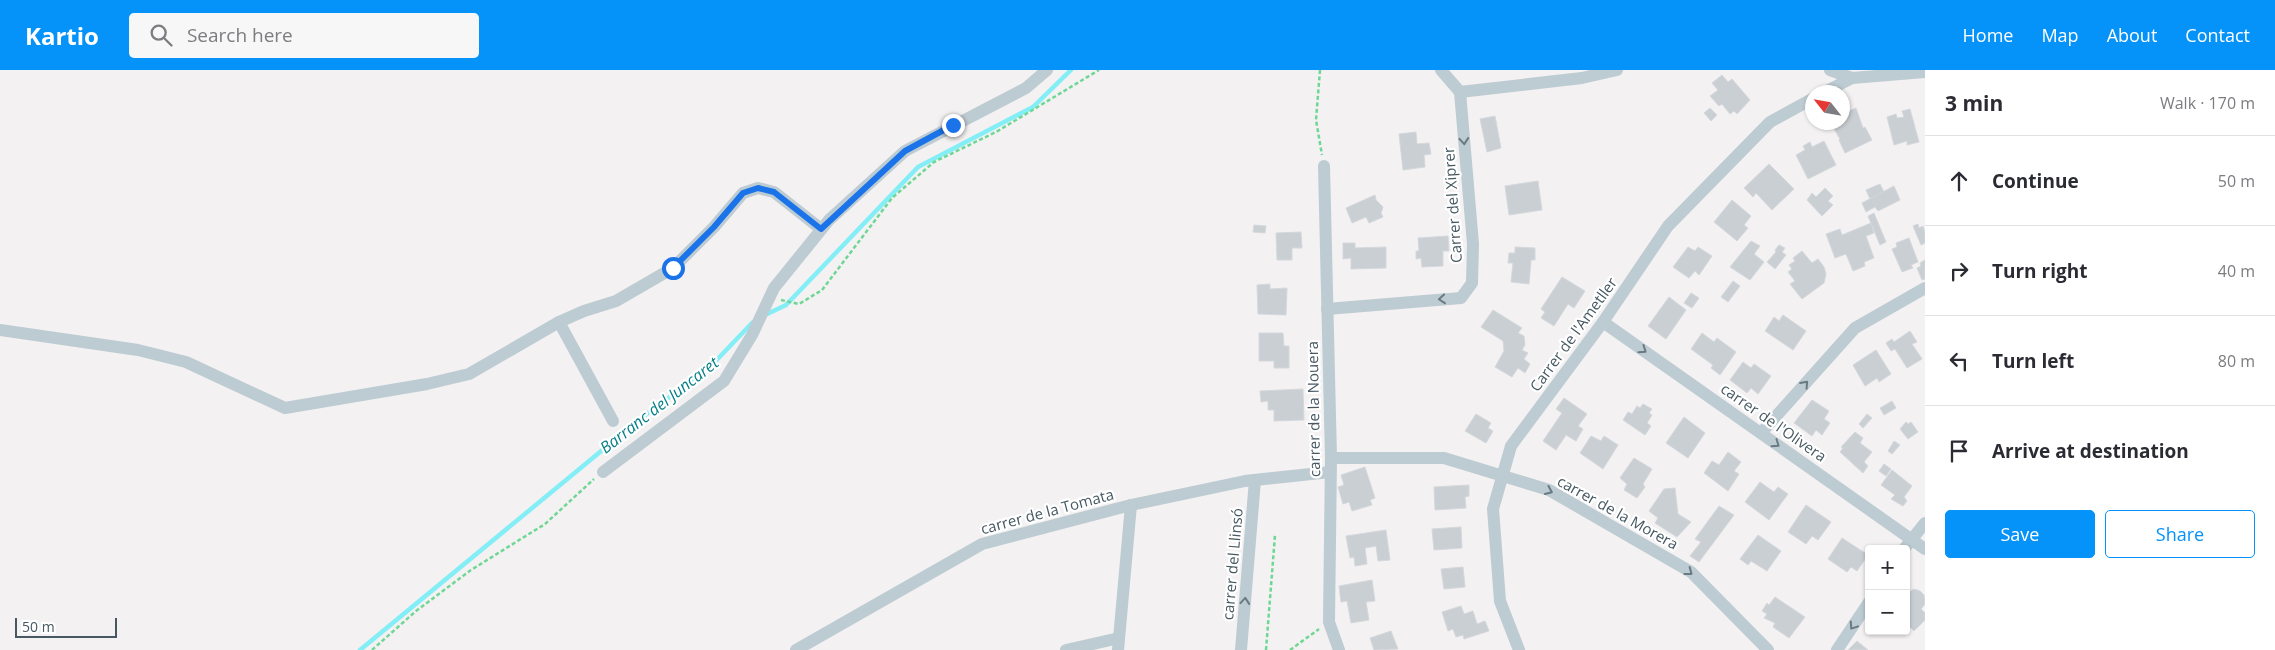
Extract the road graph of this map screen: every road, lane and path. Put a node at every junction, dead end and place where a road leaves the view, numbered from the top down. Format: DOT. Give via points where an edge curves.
graph roads {
  1 [pos="1047,70"];
  2 [pos="1099,70"];
  3 [pos="1320,70"];
  4 [pos="1442,70"];
  5 [pos="1617,70"];
  6 [pos="1830,70"];
  7 [pos="1925,72"];
  8 [pos="1852,78"];
  9 [pos="1838,85"];
  10 [pos="1460,92"];
  11 [pos="1805,103"];
  12 [pos="1324,166"];
  13 [pos="821,229"];
  14 [pos="1925,288"];
  15 [pos="769,298"];
  16 [pos="1327,309"];
  17 [pos="558,322"];
  18 [pos="1603,322"];
  19 [pos="0,330"];
  20 [pos="613,421"];
  21 [pos="1760,433"];
  22 [pos="1331,458"];
  23 [pos="603,472"];
  24 [pos="1330,472"];
  25 [pos="1503,476"];
  26 [pos="1255,480"];
  27 [pos="1131,505"];
  28 [pos="1925,523"];
  29 [pos="1275,535"];
  30 [pos="1908,544"];
  31 [pos="1925,549"];
  32 [pos="1865,608"];
  33 [pos="1329,622"];
  34 [pos="1119,644"];
  35 [pos="372,650"];
  36 [pos="796,650"];
  37 [pos="1066,650"];
  38 [pos="1241,650"];
  39 [pos="1266,650"];
  40 [pos="1290,650"];
  41 [pos="1339,650"];
  42 [pos="1519,650"];
  43 [pos="1768,650"];
  44 [pos="1837,650"];
  1 -- 13 [label="street" via="1026,88 905,151"];
  2 -- 15 [label="path" via="996,132 934,162 892,198 822,290 799,304"];
  3 -- 12 [label="path" via="1316,120"];
  4 -- 10 [label="street"];
  5 -- 10 [label="street" via="1582,78"];
  6 -- 8 [label="street"];
  7 -- 8 [label="street"];
  8 -- 9 [label="street"];
  10 -- 16 [label="street, Carrer del Xiprer, one-way" via="1474,244 1472,283 1461,298"];
  11 -- 18 [label="street, Carrer de l'Ametller" via="1770,122 1668,226"];
  12 -- 16 [label="street, carrer de la Nouera"];
  13 -- 15 [label="street"];
  13 -- 17 [label="street" via="774,192 758,188 743,193 673,268 616,301"];
  21 -- 14 [label="street, one-way" via="1855,328"];
  15 -- 23 [label="street" via="752,335 724,380"];
  16 -- 22 [label="street, carrer de la Nouera"];
  17 -- 19 [label="street" via="469,374 285,408 186,362 138,350"];
  17 -- 20 [label="street"];
  18 -- 21 [label="street, carrer de l'Olivera, one-way"];
  18 -- 25 [label="street, Carrer de l'Ametller" via="1511,446"];
  21 -- 30 [label="street, carrer de l'Olivera, one-way"];
  22 -- 24 [label="street, carrer de la Nouera"];
  22 -- 25 [label="street, carrer de la Morera" via="1444,458"];
  23 -- 35 [label="path" via="545,524 471,570 416,611"];
  24 -- 26 [label="street, carrer de la Tomata"];
  24 -- 33 [label="street, carrer de la Nouera"];
  25 -- 42 [label="street, Carrer de l'Ametller" via="1493,509 1500,601"];
  25 -- 43 [label="street, carrer de la Morera, one-way" via="1549,490 1691,572"];
  26 -- 27 [label="street, carrer de la Tomata"];
  38 -- 26 [label="street, carrer del Llinsó, one-way"];
  27 -- 34 [label="street"];
  27 -- 36 [label="street, carrer de la Tomata" via="982,544"];
  28 -- 30 [label="street"];
  29 -- 39 [label="path"];
  30 -- 31 [label="street, carrer de l'Olivera"];
  32 -- 44 [label="street, one-way"];
  33 -- 40 [label="path"];
  33 -- 41 [label="street, carrer de la Nouera"];
  34 -- 37 [label="street"];
}
